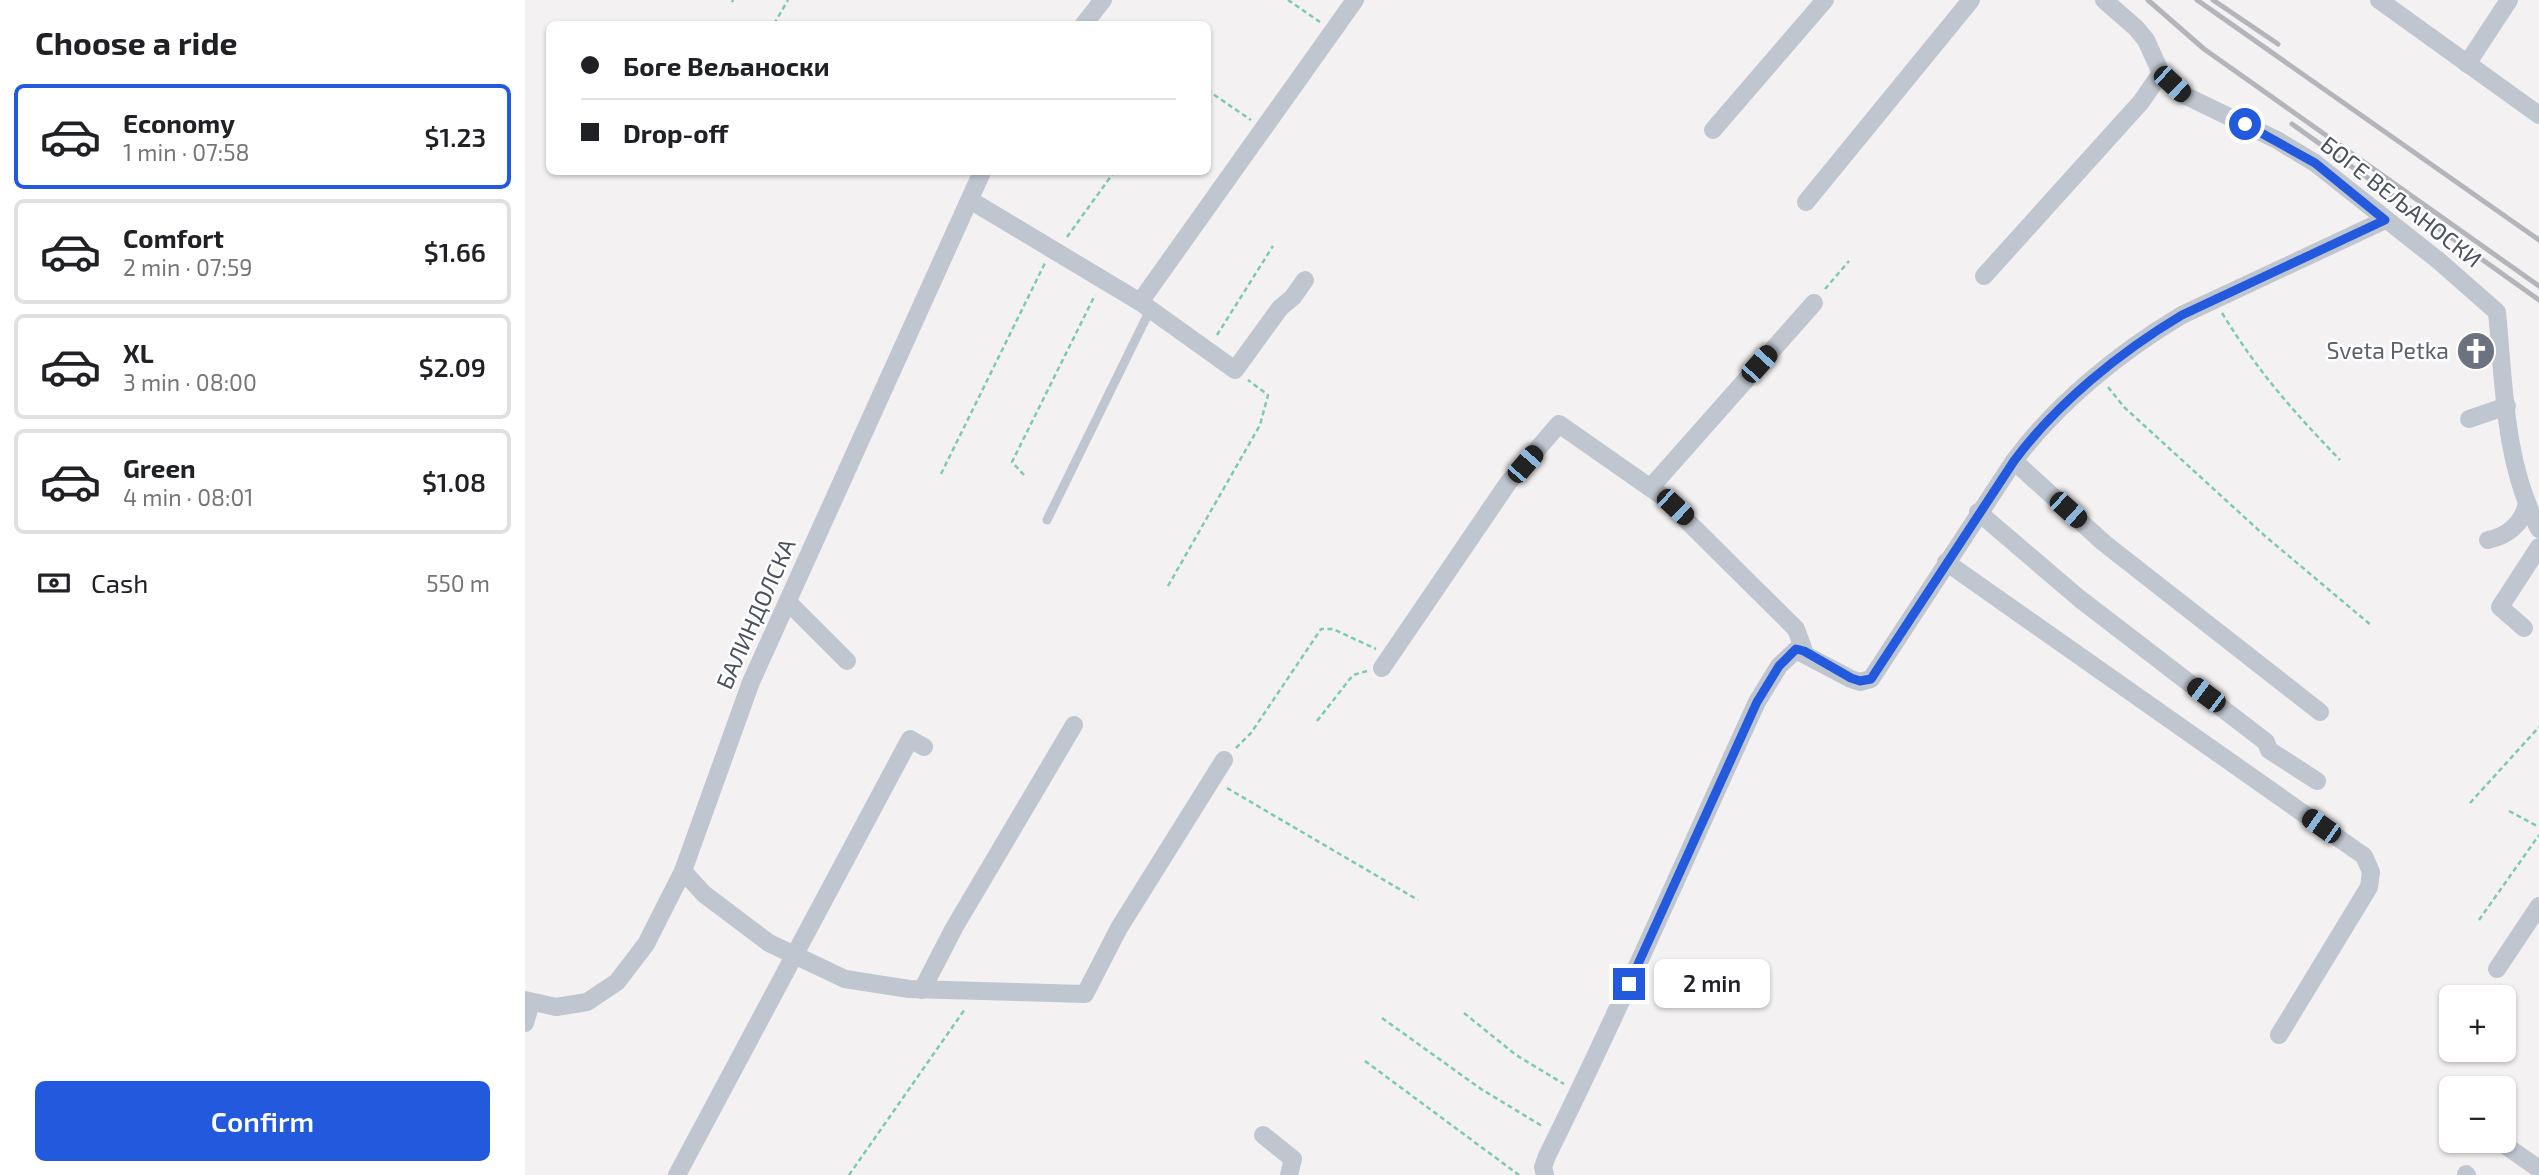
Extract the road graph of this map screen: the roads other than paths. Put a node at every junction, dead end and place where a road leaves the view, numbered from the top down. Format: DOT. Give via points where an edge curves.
graph roads {
  1 [pos="1103,0"];
  2 [pos="1355,0"];
  3 [pos="1825,0"];
  4 [pos="1971,0"];
  5 [pos="2104,0"];
  6 [pos="2379,0"];
  7 [pos="2509,0"];
  8 [pos="1086,21"];
  9 [pos="2467,64"];
  10 [pos="2161,73"];
  11 [pos="2538,111"];
  12 [pos="1713,130"];
  13 [pos="981,175"];
  14 [pos="970,200"];
  15 [pos="1806,202"];
  16 [pos="2385,220"];
  17 [pos="1984,276"];
  18 [pos="1305,280"];
  19 [pos="1814,303"];
  20 [pos="1145,306"];
  21 [pos="2507,406"];
  22 [pos="2469,419"];
  23 [pos="2014,461"];
  24 [pos="1651,487"];
  25 [pos="2527,503"];
  26 [pos="1978,513"];
  27 [pos="1047,520"];
  28 [pos="2539,529"];
  29 [pos="2488,540"];
  30 [pos="2539,547"];
  31 [pos="1946,562"];
  32 [pos="788,602"];
  33 [pos="2524,628"];
  34 [pos="1804,651"];
  35 [pos="847,661"];
  36 [pos="1382,668"];
  37 [pos="2320,712"];
  38 [pos="1074,725"];
  39 [pos="924,747"];
  40 [pos="1224,760"];
  41 [pos="2314,773"];
  42 [pos="683,871"];
  43 [pos="2539,906"];
  44 [pos="796,954"];
  45 [pos="2497,969"];
  46 [pos="922,990"];
  47 [pos="528,1002"];
  48 [pos="525,1023"];
  49 [pos="2279,1034"];
  50 [pos="1263,1135"];
  51 [pos="2516,1153"];
  52 [pos="2539,1169"];
  53 [pos="677,1175"];
  54 [pos="1289,1175"];
  55 [pos="1545,1175"];
  1 -- 8 [label="street"];
  2 -- 20 [label="street"];
  3 -- 12 [label="street"];
  4 -- 15 [label="street"];
  5 -- 10 [label="street, БОГЕ ВЕЉАНОСКИ" via="2146,40"];
  6 -- 9 [label="street"];
  7 -- 9 [label="street"];
  9 -- 11 [label="street"];
  10 -- 16 [label="street, БОГЕ ВЕЉАНОСКИ" via="2184,95 2315,163"];
  10 -- 17 [label="street" via="2141,102"];
  13 -- 14 [label="street, БАЛИНДОЛСКА"];
  14 -- 20 [label="street"];
  14 -- 32 [label="street, БАЛИНДОЛСКА"];
  16 -- 21 [label="street, БОГЕ ВЕЉАНОСКИ" via="2497,312"];
  16 -- 23 [label="street" via="2275,274 2213,298 2151,334 2031,438"];
  18 -- 20 [label="street" via="1235,370"];
  19 -- 24 [label="street"];
  20 -- 27 [label="lane"];
  21 -- 22 [label="street"];
  21 -- 25 [label="street, БОГЕ ВЕЉАНОСКИ"];
  23 -- 26 [label="street"];
  23 -- 37 [label="street" via="2104,543"];
  24 -- 34 [label="street" via="1796,629"];
  24 -- 36 [label="street" via="1559,425 1508,483"];
  25 -- 28 [label="street, БОГЕ ВЕЉАНОСКИ"];
  25 -- 29 [label="street" via="2525,516 2503,537"];
  26 -- 31 [label="street"];
  26 -- 41 [label="street" via="2080,599 2266,742 2279,744"];
  30 -- 33 [label="street" via="2500,607"];
  31 -- 34 [label="street" via="1871,679 1851,678"];
  31 -- 49 [label="street" via="2364,856 2371,872 2369,887"];
  32 -- 35 [label="street"];
  32 -- 42 [label="street, БАЛИНДОЛСКА" via="747,694"];
  34 -- 55 [label="street" via="1796,649 1788,656 1757,702 1650,940 1577,1088 1543,1167"];
  38 -- 46 [label="street"];
  39 -- 44 [label="street" via="910,739"];
  40 -- 46 [label="street" via="1119,928 1086,994"];
  42 -- 44 [label="street" via="704,894 769,943"];
  42 -- 47 [label="street, БАЛИНДОЛСКА" via="646,944 617,982 587,1002 556,1007"];
  43 -- 45 [label="street"];
  44 -- 46 [label="street" via="845,979"];
  44 -- 53 [label="street"];
  47 -- 48 [label="street"];
  50 -- 54 [label="street" via="1293,1159"];
  51 -- 52 [label="street"];
}
